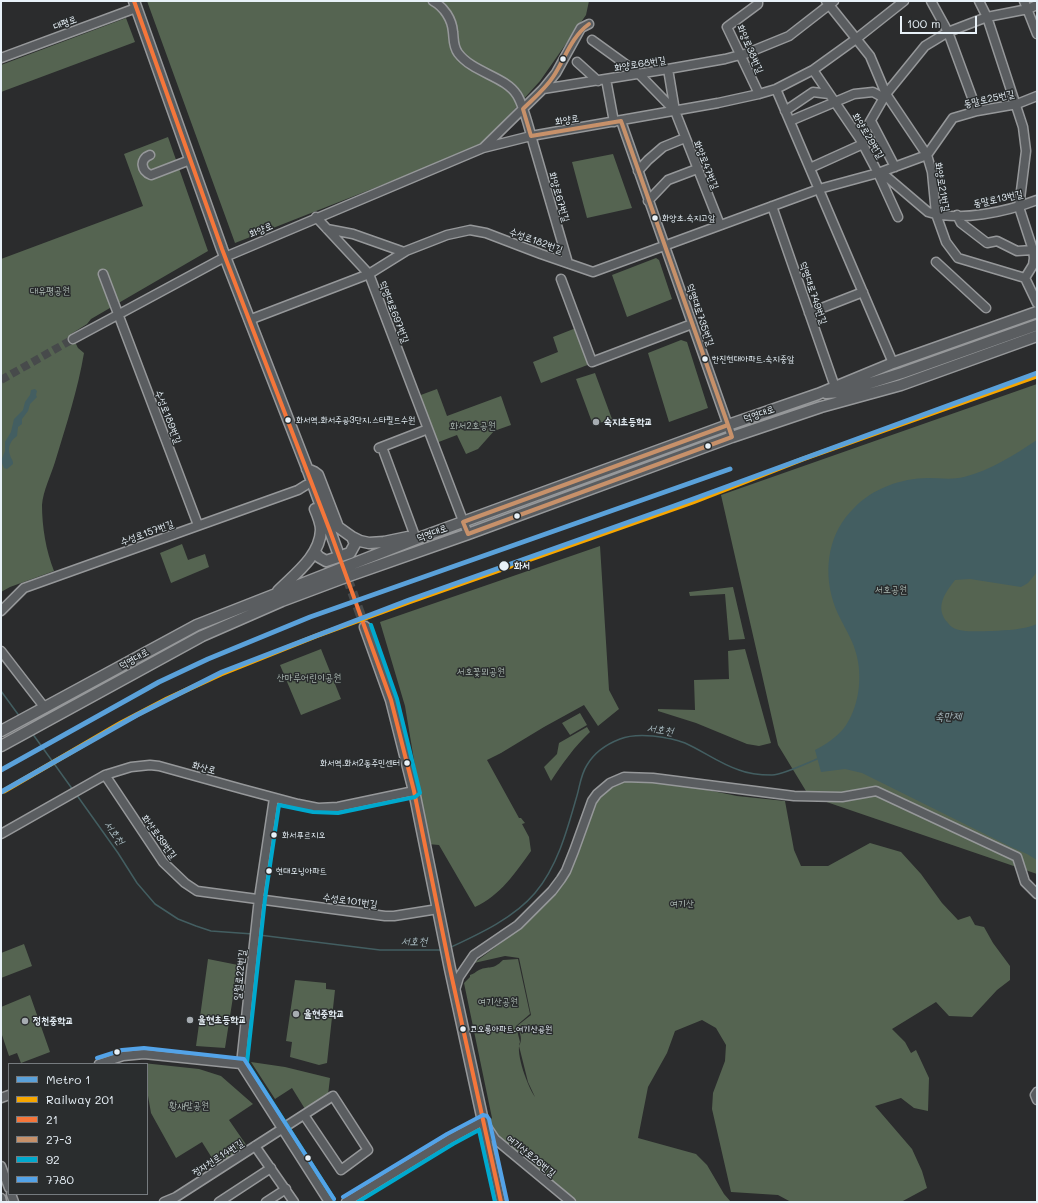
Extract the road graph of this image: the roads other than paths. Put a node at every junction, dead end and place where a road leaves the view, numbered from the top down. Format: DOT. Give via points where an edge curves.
graph roads {
  1 [pos="433,1"];
  2 [pos="758,1"];
  3 [pos="904,1"];
  4 [pos="931,1"];
  5 [pos="979,1"];
  6 [pos="1024,1"];
  7 [pos="830,2"];
  8 [pos="135,4"];
  9 [pos="1037,5"];
  10 [pos="1028,9"];
  11 [pos="987,17"];
  12 [pos="589,24"];
  13 [pos="948,32"];
  14 [pos="1037,34"];
  15 [pos="856,39"];
  16 [pos="592,40"];
  17 [pos="740,56"];
  18 [pos="1,58"];
  19 [pos="577,62"];
  20 [pos="668,69"];
  21 [pos="813,70"];
  22 [pos="639,74"];
  23 [pos="602,80"];
  24 [pos="543,89"];
  25 [pos="776,89"];
  26 [pos="759,94"];
  27 [pos="829,94"];
  28 [pos="885,96"];
  29 [pos="1037,96"];
  30 [pos="834,102"];
  31 [pos="1017,104"];
  32 [pos="523,109"];
  33 [pos="675,111"];
  34 [pos="785,111"];
  35 [pos="977,111"];
  36 [pos="790,121"];
  37 [pos="871,121"];
  38 [pos="618,122"];
  39 [pos="531,136"];
  40 [pos="685,138"];
  41 [pos="861,141"];
  42 [pos="483,148"];
  43 [pos="150,155"];
  44 [pos="927,155"];
  45 [pos="190,160"];
  46 [pos="895,167"];
  47 [pos="810,168"];
  48 [pos="697,169"];
  49 [pos="638,171"];
  50 [pos="880,172"];
  51 [pos="819,189"];
  52 [pos="1037,200"];
  53 [pos="648,201"];
  54 [pos="772,206"];
  55 [pos="1019,207"];
  56 [pos="936,214"];
  57 [pos="957,215"];
  58 [pos="316,217"];
  59 [pos="898,217"];
  60 [pos="720,225"];
  61 [pos="327,230"];
  62 [pos="664,246"];
  63 [pos="1035,250"];
  64 [pos="404,252"];
  65 [pos="225,257"];
  66 [pos="936,262"];
  67 [pos="568,263"];
  68 [pos="103,274"];
  69 [pos="369,274"];
  70 [pos="561,278"];
  71 [pos="1025,278"];
  72 [pos="863,292"];
  73 [pos="1037,303"];
  74 [pos="986,308"];
  75 [pos="1037,312"];
  76 [pos="809,313"];
  77 [pos="119,315"];
  78 [pos="249,320"];
  79 [pos="692,324"];
  80 [pos="1037,325"];
  81 [pos="1037,336"];
  82 [pos="73,339"];
  83 [pos="893,363"];
  84 [pos="839,390"];
  85 [pos="821,407"];
  86 [pos="728,425"];
  87 [pos="428,429"];
  88 [pos="732,437"];
  89 [pos="307,468"];
  90 [pos="306,485"];
  91 [pos="464,522"];
  92 [pos="198,525"];
  93 [pos="468,534"];
  94 [pos="352,537"];
  95 [pos="416,537"];
  96 [pos="337,550"];
  97 [pos="315,552"];
  98 [pos="274,594"];
  99 [pos="1,611"];
  100 [pos="365,627"];
  101 [pos="1,650"];
  102 [pos="43,709"];
  103 [pos="1,731"];
  104 [pos="5,744"];
  105 [pos="105,775"];
  106 [pos="414,791"];
  107 [pos="274,798"];
  108 [pos="1,834"];
  109 [pos="1037,894"];
  110 [pos="259,898"];
  111 [pos="438,909"];
  112 [pos="455,990"];
  113 [pos="102,1063"];
  114 [pos="241,1064"];
  115 [pos="1037,1092"];
  116 [pos="1037,1100"];
  117 [pos="304,1115"];
  118 [pos="483,1121"];
  119 [pos="282,1128"];
  120 [pos="255,1146"];
  121 [pos="1,1166"];
  122 [pos="271,1168"];
  123 [pos="8,1185"];
  124 [pos="286,1189"];
  125 [pos="1,1198"];
  126 [pos="2,1202"];
  127 [pos="164,1202"];
  128 [pos="219,1202"];
  129 [pos="266,1202"];
  130 [pos="294,1202"];
  131 [pos="329,1202"];
  132 [pos="346,1202"];
  133 [pos="501,1202"];
  134 [pos="571,1202"];
  1 -- 32 [label="street" via="440,5 451,22 454,47 458,53 478,70 508,86 517,95"];
  2 -- 17 [label="street, 화양로38번길" via="758,4 728,27"];
  3 -- 15 [label="street, 화양로"];
  4 -- 13 [label="street"];
  5 -- 11 [label="street"];
  6 -- 10 [label="street"];
  7 -- 15 [label="street, 화양로21번길"];
  7 -- 17 [label="street, 화양로68번길" via="789,36"];
  8 -- 18 [label="street, 대평로"];
  8 -- 45 [label="main road"];
  9 -- 10 [label="street"];
  10 -- 11 [label="street"];
  10 -- 14 [label="street"];
  11 -- 13 [label="street"];
  11 -- 31 [label="street"];
  12 -- 24 [label="street" via="581,28 556,73"];
  13 -- 28 [label="street" via="925,46"];
  13 -- 35 [label="street"];
  15 -- 21 [label="street, 화양로"];
  15 -- 28 [label="street, 화양로21번길" via="870,56"];
  16 -- 22 [label="street"];
  17 -- 20 [label="street, 화양로68번길"];
  17 -- 26 [label="street, 화양로38번길"];
  19 -- 23 [label="street"];
  20 -- 22 [label="street, 화양로68번길"];
  20 -- 33 [label="street"];
  21 -- 25 [label="street, 화양로"];
  21 -- 27 [label="street, 화양로29번길"];
  22 -- 23 [label="street, 화양로68번길"];
  22 -- 33 [label="street"];
  23 -- 24 [label="street, 화양로68번길"];
  23 -- 38 [label="street, 덕영대로735번길"];
  24 -- 32 [label="street"];
  25 -- 26 [label="street, 화양로"];
  25 -- 34 [label="street"];
  26 -- 33 [label="street, 화양로"];
  27 -- 30 [label="street, 화양로29번길"];
  27 -- 34 [label="street" via="813,92"];
  28 -- 30 [label="street" via="865,92"];
  28 -- 37 [label="street"];
  28 -- 44 [label="street, 화양로21번길"];
  29 -- 31 [label="street, 동말로25번길"];
  30 -- 36 [label="street"];
  30 -- 41 [label="street, 화양로29번길"];
  31 -- 35 [label="street, 동말로25번길"];
  31 -- 55 [label="street" via="1026,151"];
  32 -- 39 [label="street"];
  32 -- 42 [label="street"];
  33 -- 38 [label="street, 화양로"];
  33 -- 40 [label="street, 화양로47번길"];
  34 -- 36 [label="street"];
  35 -- 44 [label="street, 동말로25번길" via="953,118"];
  36 -- 47 [label="street"];
  37 -- 41 [label="street"];
  37 -- 46 [label="street"];
  38 -- 39 [label="street, 화양로"];
  38 -- 49 [label="street, 덕영대로735번길"];
  39 -- 42 [label="street, 화양로"];
  39 -- 67 [label="street, 화양로67번길"];
  40 -- 48 [label="street, 화양로47번길"];
  40 -- 49 [label="street" via="663,147"];
  41 -- 47 [label="street"];
  41 -- 50 [label="street, 화양로29번길"];
  42 -- 58 [label="street, 화양로"];
  43 -- 45 [label="street" via="142,163 146,173 151,175"];
  44 -- 46 [label="street"];
  44 -- 56 [label="street, 화양로21번길" via="932,172"];
  45 -- 65 [label="main road"];
  46 -- 50 [label="street"];
  47 -- 51 [label="street"];
  48 -- 53 [label="street" via="668,180"];
  48 -- 60 [label="street, 화양로47번길"];
  49 -- 53 [label="street, 덕영대로735번길"];
  50 -- 51 [label="street"];
  50 -- 56 [label="street, 동말로13번길" via="928,212"];
  50 -- 59 [label="street, 화양로29번길"];
  51 -- 54 [label="street, 수성로182번길"];
  51 -- 72 [label="street"];
  52 -- 55 [label="street, 동말로13번길"];
  53 -- 62 [label="street, 덕영대로735번길"];
  54 -- 60 [label="street, 수성로182번길"];
  54 -- 76 [label="street, 덕영대로749번길"];
  55 -- 57 [label="street, 동말로13번길" via="977,216"];
  55 -- 63 [label="street"];
  56 -- 57 [label="street, 동말로13번길"];
  56 -- 71 [label="street, 화양로21번길" via="943,236 958,258"];
  57 -- 63 [label="street" via="961,223 987,243 997,241 1017,250"];
  58 -- 61 [label="street, 덕영대로697번길"];
  58 -- 65 [label="street, 화양로"];
  60 -- 62 [label="street, 수성로182번길"];
  61 -- 64 [label="street" via="353,234"];
  61 -- 69 [label="street, 덕영대로697번길"];
  62 -- 67 [label="street, 수성로182번길" via="593,272"];
  62 -- 79 [label="street, 덕영대로735번길"];
  63 -- 71 [label="street" via="1033,264"];
  64 -- 67 [label="street, 수성로182번길" via="447,235 470,230 486,233"];
  64 -- 69 [label="street, 수성로182번길"];
  65 -- 77 [label="street"];
  65 -- 78 [label="main road"];
  66 -- 74 [label="street"];
  68 -- 77 [label="street, 수성로189번길"];
  69 -- 78 [label="street, 수성로182번길"];
  69 -- 87 [label="street, 덕영대로697번길"];
  70 -- 79 [label="street" via="592,362"];
  71 -- 73 [label="street"];
  72 -- 76 [label="street"];
  72 -- 83 [label="street"];
  75 -- 83 [label="main road"];
  76 -- 84 [label="street, 덕영대로749번길"];
  77 -- 82 [label="street"];
  77 -- 92 [label="street, 수성로189번길"];
  78 -- 89 [label="main road"];
  79 -- 86 [label="street, 덕영대로735번길"];
  80 -- 84 [label="main road" via="902,373"];
  81 -- 85 [label="main road, 덕영대로" via="901,385"];
  83 -- 84 [label="main road"];
  84 -- 85 [label="main road"];
  84 -- 86 [label="main road, 덕영대로" via="818,394"];
  85 -- 88 [label="main road, 덕영대로"];
  86 -- 88 [label="street, 덕영대로735번길"];
  86 -- 91 [label="main road, 덕영대로"];
  87 -- 91 [label="street, 덕영대로697번길"];
  87 -- 95 [label="street" via="381,447"];
  88 -- 93 [label="main road, 덕영대로"];
  89 -- 90 [label="main road"];
  89 -- 94 [label="main road" via="318,475 338,527"];
  89 -- 96 [label="main road"];
  90 -- 92 [label="street, 수성로157번길"];
  90 -- 97 [label="main road" via="321,530"];
  91 -- 93 [label="street, 덕영대로697번길"];
  91 -- 95 [label="main road, 덕영대로"];
  92 -- 99 [label="street, 수성로157번길" via="24,588"];
  93 -- 104 [label="main road, 덕영대로" via="282,601 202,636"];
  94 -- 95 [label="main road" via="369,543"];
  94 -- 97 [label="main road" via="355,544 350,553 326,561"];
  95 -- 98 [label="main road, 덕영대로"];
  97 -- 98 [label="main road"];
  98 -- 102 [label="main road, 덕영대로" via="197,625"];
  100 -- 106 [label="main road" via="390,700"];
  101 -- 102 [label="street"];
  102 -- 103 [label="main road, 덕영대로"];
  105 -- 107 [label="street, 화산로" via="131,767 159,766"];
  105 -- 108 [label="street, 화산로"];
  105 -- 110 [label="street, 화산로39번길" via="163,862 185,882 201,892"];
  106 -- 107 [label="street, 화산로" via="327,808"];
  106 -- 111 [label="main road"];
  107 -- 110 [label="street, 일월로22번길"];
  109 -- 112 [label="street" via="1025,882 1017,857 876,791 842,797 794,796 660,779 624,777 610,783 592,801 566,871 552,891 518,925 474,955 459,977"];
  110 -- 111 [label="street, 수성로101번길" via="385,916"];
  110 -- 114 [label="street, 일월로22번길"];
  111 -- 112 [label="main road"];
  112 -- 118 [label="main road"];
  113 -- 114 [label="street" via="123,1056 144,1054"];
  114 -- 119 [label="street"];
  115 -- 116 [label="street"];
  117 -- 117 [label="street, 정자천로14번길" via="333,1096 368,1150 341,1170"];
  117 -- 119 [label="street, 정자천로14번길"];
  118 -- 132 [label="street"];
  118 -- 133 [label="street"];
  118 -- 134 [label="street, 여기산로26번길" via="495,1139"];
  119 -- 120 [label="street, 정자천로14번길"];
  119 -- 131 [label="street"];
  120 -- 122 [label="street"];
  120 -- 127 [label="street, 정자천로14번길"];
  121 -- 123 [label="street"];
  122 -- 124 [label="street"];
  122 -- 128 [label="street"];
  124 -- 129 [label="street"];
  124 -- 130 [label="street"];
  125 -- 126 [label="street"];
}
